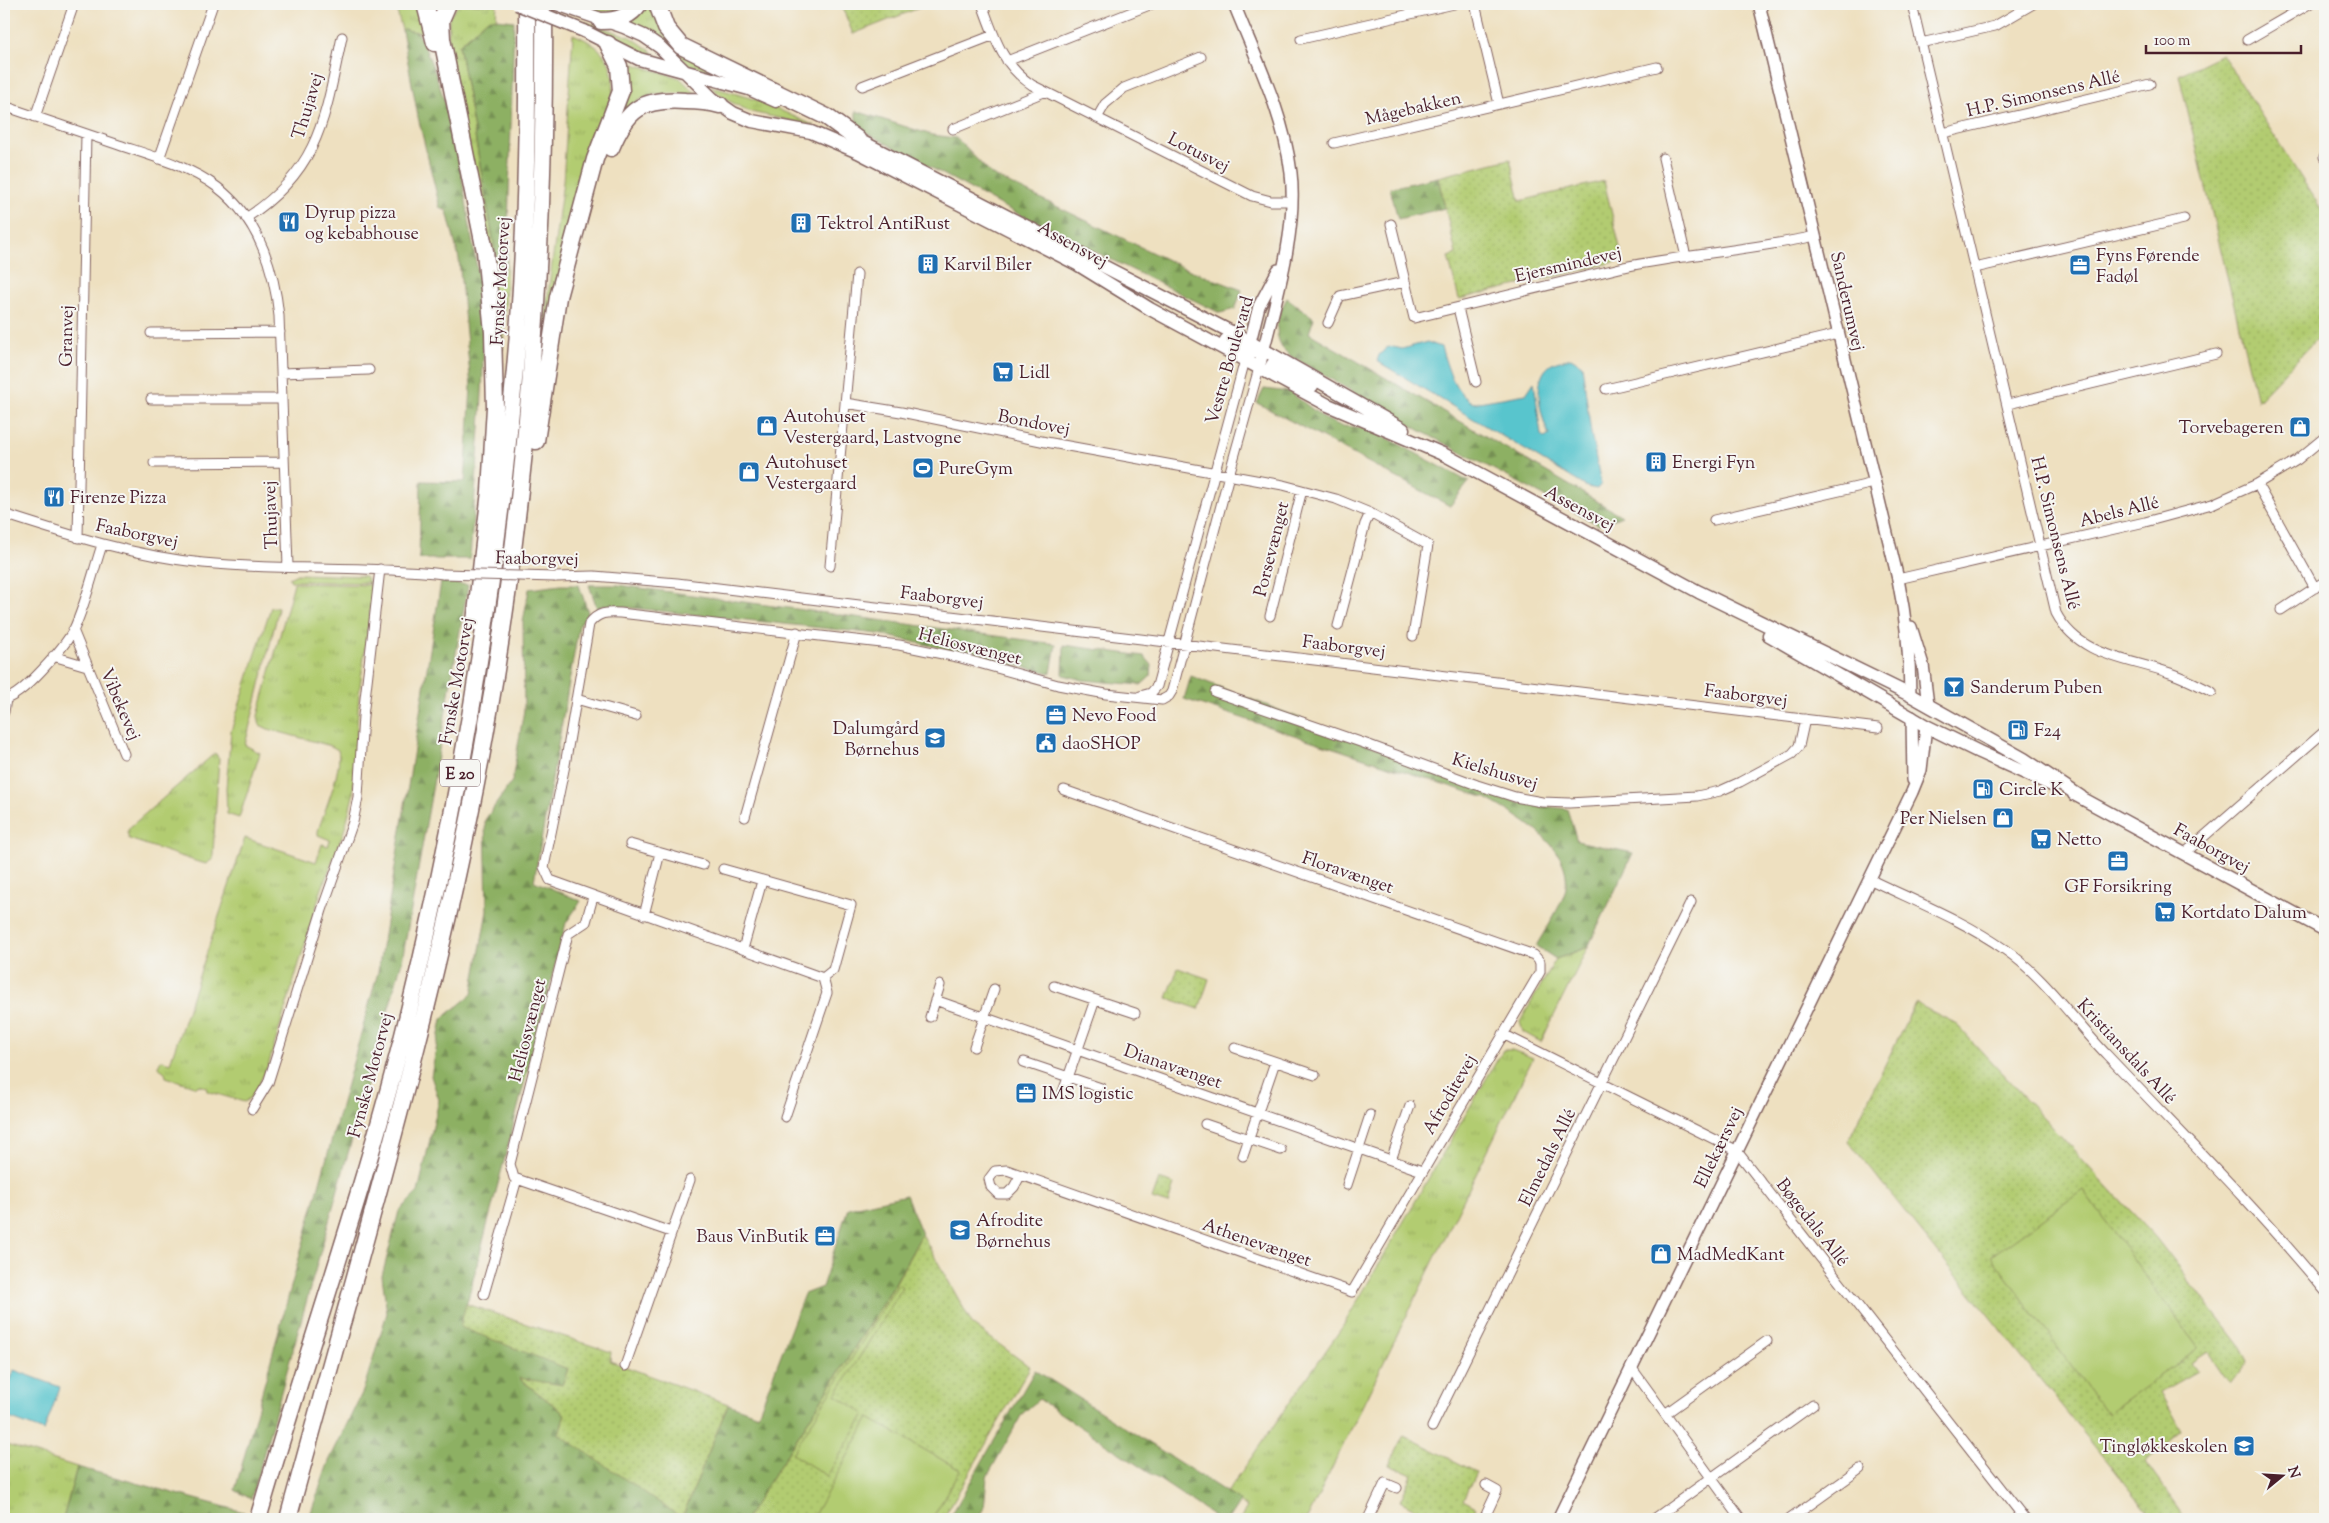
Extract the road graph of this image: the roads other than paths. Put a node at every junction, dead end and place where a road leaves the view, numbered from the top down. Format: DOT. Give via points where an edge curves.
graph roads {
  1 [pos="74,4"];
  2 [pos="214,4"];
  3 [pos="425,4"];
  4 [pos="448,4"];
  5 [pos="517,4"];
  6 [pos="527,4"];
  7 [pos="544,4"];
  8 [pos="557,4"];
  9 [pos="639,4"];
  10 [pos="657,4"];
  11 [pos="982,4"];
  12 [pos="1152,4"];
  13 [pos="1234,4"];
  14 [pos="1454,4"];
  15 [pos="1475,4"];
  16 [pos="1759,4"];
  17 [pos="1912,4"];
  18 [pos="2033,4"];
  19 [pos="2309,4"];
  20 [pos="601,21"];
  21 [pos="994,36"];
  22 [pos="342,37"];
  23 [pos="1302,39"];
  24 [pos="2247,40"];
  25 [pos="1921,43"];
  26 [pos="608,44"];
  27 [pos="1201,57"];
  28 [pos="1007,61"];
  29 [pos="1657,67"];
  30 [pos="684,71"];
  31 [pos="2150,84"];
  32 [pos="862,86"];
  33 [pos="1044,92"];
  34 [pos="1499,104"];
  35 [pos="720,105"];
  36 [pos="4,106"];
  37 [pos="35,117"];
  38 [pos="1097,118"];
  39 [pos="953,129"];
  40 [pos="1943,133"];
  41 [pos="86,134"];
  42 [pos="857,139"];
  43 [pos="1334,143"];
  44 [pos="1663,158"];
  45 [pos="159,159"];
  46 [pos="475,198"];
  47 [pos="1291,200"];
  48 [pos="246,218"];
  49 [pos="2184,219"];
  50 [pos="1391,224"];
  51 [pos="577,226"];
  52 [pos="1815,236"];
  53 [pos="1686,257"];
  54 [pos="1284,260"];
  55 [pos="1975,268"];
  56 [pos="858,274"];
  57 [pos="1404,282"];
  58 [pos="1458,308"];
  59 [pos="1328,323"];
  60 [pos="280,332"];
  61 [pos="151,333"];
  62 [pos="1838,334"];
  63 [pos="1247,351"];
  64 [pos="2216,354"];
  65 [pos="1262,359"];
  66 [pos="369,370"];
  67 [pos="281,373"];
  68 [pos="1476,382"];
  69 [pos="1606,389"];
  70 [pos="151,399"];
  71 [pos="282,399"];
  72 [pos="845,403"];
  73 [pos="2008,404"];
  74 [pos="2325,437"];
  75 [pos="1445,456"];
  76 [pos="284,462"];
  77 [pos="154,463"];
  78 [pos="1216,473"];
  79 [pos="1229,475"];
  80 [pos="1874,483"];
  81 [pos="2257,484"];
  82 [pos="1302,490"];
  83 [pos="1370,513"];
  84 [pos="4,514"];
  85 [pos="1714,520"];
  86 [pos="78,538"];
  87 [pos="102,545"];
  88 [pos="2040,547"];
  89 [pos="512,553"];
  90 [pos="288,566"];
  91 [pos="830,566"];
  92 [pos="380,569"];
  93 [pos="1898,580"];
  94 [pos="2325,581"];
  95 [pos="2315,588"];
  96 [pos="1699,592"];
  97 [pos="1904,606"];
  98 [pos="2281,610"];
  99 [pos="1270,616"];
  100 [pos="1338,626"];
  101 [pos="74,630"];
  102 [pos="797,632"];
  103 [pos="1413,636"];
  104 [pos="1170,642"];
  105 [pos="1185,644"];
  106 [pos="53,656"];
  107 [pos="87,666"];
  108 [pos="1215,692"];
  109 [pos="2212,692"];
  110 [pos="1910,695"];
  111 [pos="1134,698"];
  112 [pos="5,699"];
  113 [pos="576,699"];
  114 [pos="1928,705"];
  115 [pos="4,712"];
  116 [pos="636,716"];
  117 [pos="1912,717"];
  118 [pos="1805,720"];
  119 [pos="1926,726"];
  120 [pos="1878,728"];
  121 [pos="2325,731"];
  122 [pos="124,754"];
  123 [pos="462,766"];
  124 [pos="1064,790"];
  125 [pos="1912,792"];
  126 [pos="2081,798"];
  127 [pos="745,817"];
  128 [pos="630,844"];
  129 [pos="660,853"];
  130 [pos="2185,853"];
  131 [pos="703,865"];
  132 [pos="723,869"];
  133 [pos="1869,879"];
  134 [pos="762,881"];
  135 [pos="593,897"];
  136 [pos="1691,902"];
  137 [pos="644,915"];
  138 [pos="2325,930"];
  139 [pos="742,949"];
  140 [pos="823,978"];
  141 [pos="940,985"];
  142 [pos="1054,986"];
  143 [pos="994,988"];
  144 [pos="935,1000"];
  145 [pos="1095,1000"];
  146 [pos="1135,1013"];
  147 [pos="930,1016"];
  148 [pos="984,1017"];
  149 [pos="1503,1034"];
  150 [pos="974,1047"];
  151 [pos="1235,1048"];
  152 [pos="1078,1050"];
  153 [pos="1024,1062"];
  154 [pos="1275,1062"];
  155 [pos="1314,1076"];
  156 [pos="1069,1077"];
  157 [pos="1601,1084"];
  158 [pos="1101,1088"];
  159 [pos="1063,1092"];
  160 [pos="1410,1106"];
  161 [pos="252,1109"];
  162 [pos="1257,1113"];
  163 [pos="1370,1115"];
  164 [pos="785,1117"];
  165 [pos="1205,1124"];
  166 [pos="1249,1139"];
  167 [pos="1359,1149"];
  168 [pos="1281,1150"];
  169 [pos="1736,1150"];
  170 [pos="1243,1156"];
  171 [pos="1391,1160"];
  172 [pos="1422,1171"];
  173 [pos="1020,1176"];
  174 [pos="517,1179"];
  175 [pos="690,1180"];
  176 [pos="1347,1185"];
  177 [pos="671,1232"];
  178 [pos="2325,1291"];
  179 [pos="484,1294"];
  180 [pos="1767,1341"];
  181 [pos="625,1366"];
  182 [pos="1631,1367"];
  183 [pos="1813,1405"];
  184 [pos="1666,1414"];
  185 [pos="1432,1427"];
  186 [pos="1860,1469"];
  187 [pos="1711,1478"];
  188 [pos="1486,1485"];
  189 [pos="1397,1488"];
  190 [pos="258,1519"];
  191 [pos="288,1519"];
  192 [pos="1368,1519"];
  193 [pos="1484,1519"];
  194 [pos="1558,1519"];
  195 [pos="1654,1519"];
  196 [pos="1741,1519"];
  197 [pos="1790,1519"];
  198 [pos="2025,1519"];
  1 -- 37 [label="street"];
  2 -- 45 [label="street"];
  3 -- 46 [label="highway"];
  4 -- 46 [label="highway" via="441,20 442,39"];
  5 -- 26 [label="main road, Assensvej, bridge"];
  6 -- 123 [label="highway, Fynske Motorvej / E 20" via="526,177 516,366 496,552"];
  7 -- 89 [label="highway, Fynske Motorvej / E 20" via="543,175 538,284 531,386"];
  8 -- 20 [label="main road, Assensvej"];
  9 -- 20 [label="highway" via="626,16"];
  10 -- 42 [label="highway" via="666,28 681,46 828,117"];
  11 -- 21 [label="street, Lotusvej"];
  12 -- 28 [label="street"];
  13 -- 47 [label="street, Vestre Boulevard" via="1278,112 1288,155"];
  14 -- 23 [label="street"];
  15 -- 34 [label="street"];
  16 -- 52 [label="street, Sanderumvej"];
  17 -- 25 [label="street, H.P. Simonsens Allé"];
  18 -- 25 [label="street" via="1995,26"];
  19 -- 24 [label="street"];
  20 -- 30 [label="main road, Assensvej" via="644,36"];
  21 -- 28 [label="street, Lotusvej"];
  21 -- 32 [label="street"];
  22 -- 48 [label="street, Thujavej" via="325,114 310,153 287,185"];
  25 -- 40 [label="street, H.P. Simonsens Allé"];
  26 -- 30 [label="main road, Assensvej" via="639,59"];
  26 -- 51 [label="highway" via="619,66 621,91 594,159"];
  27 -- 38 [label="street" via="1124,88 1105,104"];
  28 -- 33 [label="street, Lotusvej" via="1014,72"];
  29 -- 34 [label="street, Mågebakken"];
  30 -- 35 [label="main road, Assensvej"];
  30 -- 42 [label="main road, Assensvej" via="749,89"];
  31 -- 40 [label="street, H.P. Simonsens Allé"];
  33 -- 38 [label="street, Lotusvej"];
  33 -- 39 [label="street"];
  34 -- 43 [label="street, Mågebakken"];
  35 -- 51 [label="highway" via="660,100 644,104 631,113 619,128"];
  35 -- 63 [label="main road, Assensvej" via="752,121 811,132 832,140 1077,264 1150,308"];
  36 -- 37 [label="street, Thujavej"];
  37 -- 41 [label="street, Thujavej"];
  38 -- 47 [label="street, Lotusvej" via="1252,196 1271,201"];
  40 -- 55 [label="street, H.P. Simonsens Allé"];
  41 -- 45 [label="street, Thujavej"];
  41 -- 86 [label="street, Granvej"];
  42 -- 63 [label="main road, Assensvej"];
  44 -- 53 [label="street"];
  45 -- 48 [label="street, Thujavej" via="198,175 217,187"];
  46 -- 123 [label="highway" via="491,309 495,408 490,491 467,687"];
  47 -- 54 [label="street, Vestre Boulevard"];
  48 -- 60 [label="street, Thujavej" via="270,264"];
  49 -- 55 [label="street"];
  50 -- 57 [label="street, Ejersmindevej"];
  51 -- 89 [label="highway" via="558,298 531,480"];
  52 -- 53 [label="street, Ejersmindevej"];
  52 -- 62 [label="street, Sanderumvej"];
  53 -- 58 [label="street, Ejersmindevej" via="1624,267"];
  54 -- 63 [label="street, Vestre Boulevard" via="1259,306"];
  54 -- 65 [label="street, Vestre Boulevard"];
  55 -- 73 [label="street, H.P. Simonsens Allé"];
  56 -- 72 [label="street"];
  57 -- 58 [label="street, Ejersmindevej" via="1414,318"];
  57 -- 59 [label="street" via="1340,296"];
  58 -- 68 [label="street"];
  60 -- 61 [label="street"];
  60 -- 67 [label="street, Thujavej"];
  62 -- 69 [label="street"];
  62 -- 80 [label="street, Sanderumvej"];
  63 -- 65 [label="main road, Assensvej"];
  63 -- 65 [label="main road" via="1252,357"];
  63 -- 78 [label="street, Vestre Boulevard"];
  64 -- 73 [label="street"];
  65 -- 75 [label="main road, Assensvej" via="1326,393 1382,416"];
  65 -- 75 [label="main road, Assensvej" via="1328,405"];
  65 -- 79 [label="street, Vestre Boulevard"];
  66 -- 67 [label="street"];
  67 -- 71 [label="street, Thujavej"];
  70 -- 71 [label="street"];
  71 -- 76 [label="street, Thujavej"];
  72 -- 78 [label="street, Bondovej"];
  72 -- 91 [label="street"];
  73 -- 88 [label="street, H.P. Simonsens Allé"];
  74 -- 81 [label="street, Abels Allé" via="2297,460"];
  75 -- 96 [label="main road, Assensvej"];
  76 -- 77 [label="street, Thujavej"];
  76 -- 90 [label="street, Thujavej"];
  78 -- 79 [label="street"];
  78 -- 104 [label="street, Vestre Boulevard"];
  79 -- 82 [label="street, Porsevænget"];
  79 -- 105 [label="street, Vestre Boulevard"];
  80 -- 85 [label="street"];
  80 -- 93 [label="street, Sanderumvej"];
  81 -- 88 [label="street, Abels Allé" via="2212,504"];
  81 -- 95 [label="street"];
  82 -- 83 [label="street, Porsevænget"];
  82 -- 99 [label="street, Porsevænget"];
  83 -- 100 [label="street"];
  83 -- 103 [label="street, Porsevænget" via="1428,545"];
  84 -- 86 [label="street, Faaborgvej"];
  86 -- 87 [label="street, Faaborgvej"];
  87 -- 90 [label="street, Faaborgvej" via="204,563"];
  87 -- 101 [label="street"];
  88 -- 93 [label="street, Abels Allé"];
  88 -- 109 [label="street, H.P. Simonsens Allé" via="2056,612 2061,623 2078,641 2099,651 2185,678"];
  89 -- 191 [label="highway, Fynske Motorvej / E 20" via="482,750 462,854 414,1060"];
  90 -- 92 [label="street, Faaborgvej"];
  92 -- 104 [label="street, Faaborgvej, bridge" via="443,574 594,576 677,583"];
  92 -- 161 [label="street" via="353,822 268,1083"];
  93 -- 97 [label="street, Sanderumvej"];
  94 -- 95 [label="street"];
  95 -- 98 [label="street"];
  96 -- 110 [label="main road, Assensvej"];
  96 -- 117 [label="main road, Assensvej"];
  97 -- 110 [label="street, Sanderumvej"];
  97 -- 114 [label="street, Sanderumvej" via="1923,664"];
  101 -- 106 [label="street"];
  101 -- 107 [label="street, Vibekevej"];
  102 -- 111 [label="street, Heliosvænget" via="916,648 1058,685"];
  102 -- 113 [label="street, Heliosvænget" via="601,613 594,618 586,634"];
  102 -- 127 [label="street"];
  104 -- 105 [label="street, Faaborgvej"];
  104 -- 111 [label="street" via="1157,686 1151,693"];
  105 -- 111 [label="street, Heliosvænget" via="1169,696 1162,700"];
  105 -- 118 [label="street, Faaborgvej"];
  106 -- 107 [label="street, Vibekevej"];
  106 -- 112 [label="street" via="20,692"];
  107 -- 122 [label="street, Vibekevej"];
  108 -- 118 [label="street, Kielshusvej" via="1477,785 1542,802 1668,798 1720,791 1792,754 1799,746"];
  110 -- 114 [label="main road, Assensvej"];
  110 -- 117 [label="main road"];
  112 -- 115 [label="street"];
  113 -- 116 [label="street"];
  113 -- 135 [label="street, Heliosvænget" via="544,867 550,880"];
  114 -- 119 [label="main road"];
  114 -- 126 [label="main road, Faaborgvej" via="2024,759"];
  117 -- 119 [label="main road, Assensvej"];
  117 -- 125 [label="street, Ellekærsvej"];
  118 -- 120 [label="street, Faaborgvej"];
  119 -- 125 [label="street, Ellekærsvej" via="1921,770"];
  119 -- 126 [label="main road, Faaborgvej"];
  121 -- 130 [label="street"];
  123 -- 190 [label="highway, Fynske Motorvej / E 20" via="433,910 397,1055"];
  124 -- 149 [label="street, Floravænget" via="1534,955 1540,962 1540,972"];
  125 -- 133 [label="street, Ellekærsvej"];
  126 -- 130 [label="main road, Faaborgvej"];
  128 -- 129 [label="street"];
  129 -- 131 [label="street"];
  129 -- 137 [label="street"];
  130 -- 138 [label="main road, Faaborgvej"];
  132 -- 134 [label="street"];
  133 -- 169 [label="street, Ellekærsvej"];
  133 -- 178 [label="street, Kristiansdals Allé" via="1979,933 2029,969 2287,1245"];
  134 -- 139 [label="street"];
  134 -- 140 [label="street" via="851,905 833,970"];
  135 -- 137 [label="street, Heliosvænget"];
  135 -- 174 [label="street, Heliosvænget" via="586,922 568,934 510,1164"];
  136 -- 157 [label="street, Elmedals Allé"];
  137 -- 139 [label="street, Heliosvænget"];
  139 -- 140 [label="street, Heliosvænget"];
  140 -- 164 [label="street" via="827,993"];
  141 -- 144 [label="street"];
  142 -- 145 [label="street"];
  143 -- 148 [label="street"];
  144 -- 147 [label="street"];
  144 -- 148 [label="street, Dianavænget"];
  145 -- 146 [label="street"];
  145 -- 152 [label="street"];
  148 -- 150 [label="street"];
  148 -- 152 [label="street, Dianavænget"];
  149 -- 157 [label="street, Bøgedals Allé"];
  149 -- 172 [label="street, Afroditevej"];
  151 -- 154 [label="street, Dianavænget"];
  152 -- 156 [label="street"];
  152 -- 162 [label="street, Dianavænget"];
  153 -- 156 [label="street"];
  154 -- 155 [label="street, Dianavænget"];
  154 -- 162 [label="street"];
  156 -- 158 [label="street"];
  156 -- 159 [label="street"];
  157 -- 169 [label="street, Bøgedals Allé"];
  157 -- 185 [label="street, Elmedals Allé"];
  160 -- 171 [label="street"];
  162 -- 166 [label="street"];
  162 -- 167 [label="street, Dianavænget"];
  163 -- 167 [label="street"];
  165 -- 166 [label="street"];
  166 -- 168 [label="street"];
  166 -- 170 [label="street"];
  167 -- 171 [label="street, Dianavænget"];
  167 -- 176 [label="street"];
  169 -- 182 [label="street, Ellekærsvej"];
  169 -- 198 [label="street, Bøgedals Allé"];
  171 -- 172 [label="street, Dianavænget"];
  172 -- 173 [label="street, Athenevænget" via="1352,1292"];
  174 -- 177 [label="street"];
  174 -- 179 [label="street, Heliosvænget"];
  175 -- 177 [label="street"];
  177 -- 181 [label="street"];
  180 -- 184 [label="street"];
  182 -- 184 [label="street"];
  182 -- 194 [label="street, Ellekærsvej"];
  183 -- 187 [label="street"];
  184 -- 187 [label="street"];
  186 -- 197 [label="street"];
  187 -- 195 [label="street"];
  187 -- 196 [label="street"];
  188 -- 193 [label="street" via="1497,1490"];
  189 -- 192 [label="street" via="1386,1483"];
}
